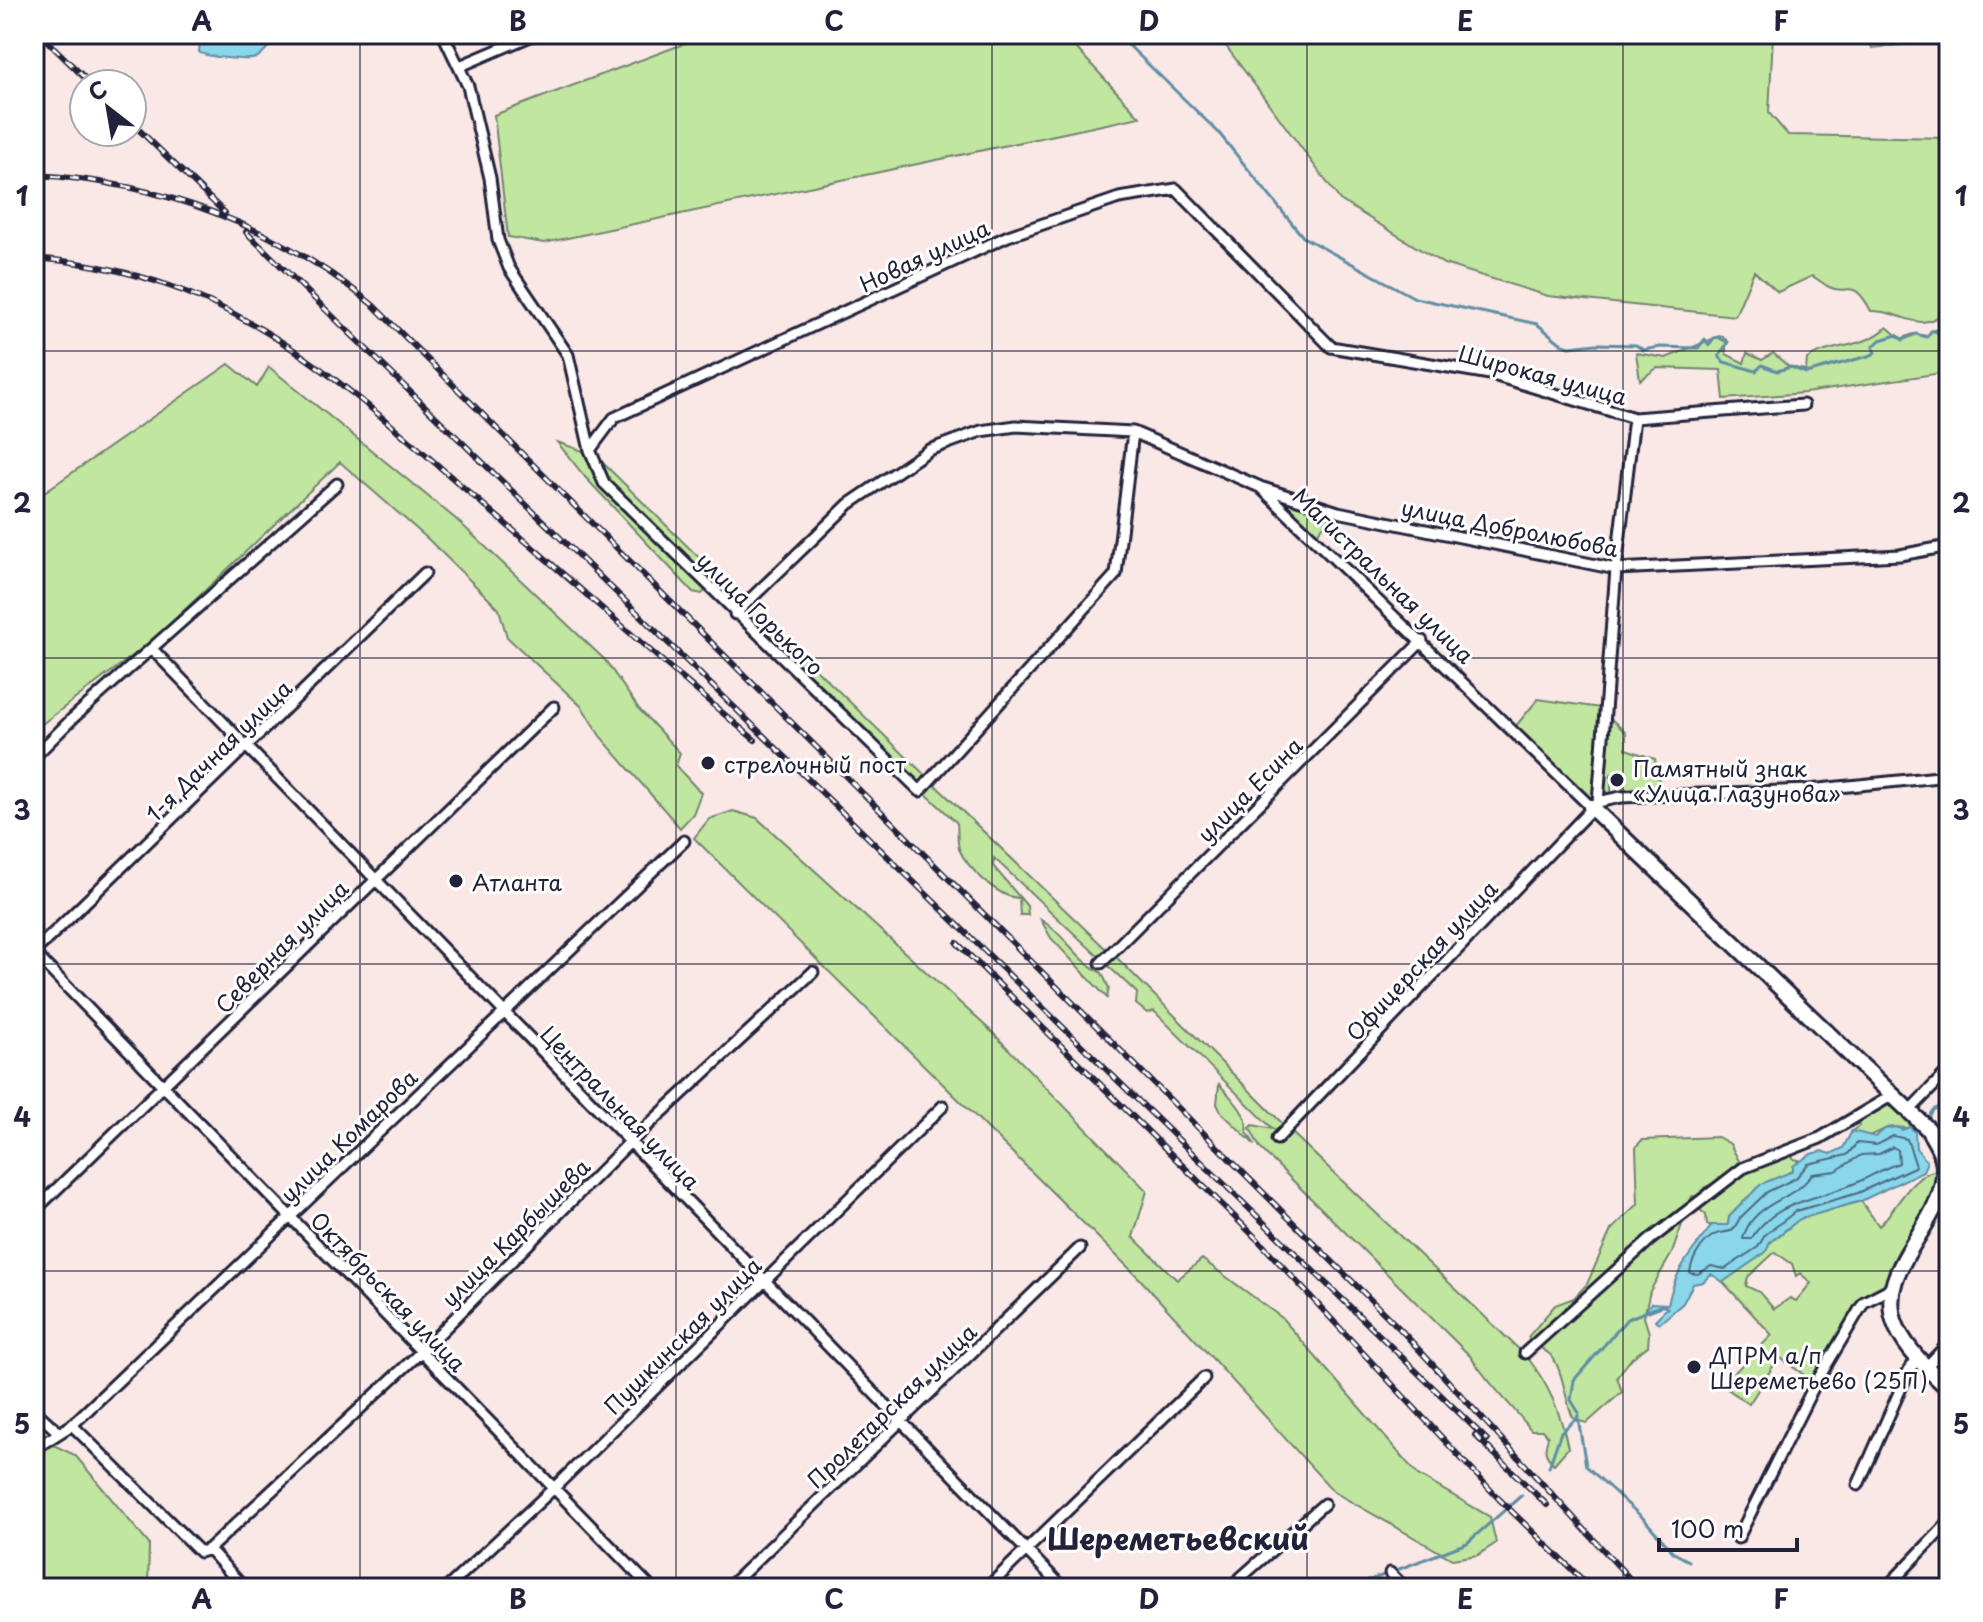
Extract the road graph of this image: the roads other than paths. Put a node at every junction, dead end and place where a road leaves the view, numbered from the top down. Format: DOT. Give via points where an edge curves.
graph roads {
  1 [pos="443,34"];
  2 [pos="535,34"];
  3 [pos="460,66"];
  4 [pos="1267,282"];
  5 [pos="1803,405"];
  6 [pos="1634,418"];
  7 [pos="1133,432"];
  8 [pos="590,450"];
  9 [pos="337,484"];
  10 [pos="1260,487"];
  11 [pos="1949,546"];
  12 [pos="1616,569"];
  13 [pos="425,573"];
  14 [pos="735,614"];
  15 [pos="1422,641"];
  16 [pos="153,650"];
  17 [pos="554,707"];
  18 [pos="246,749"];
  19 [pos="34,757"];
  20 [pos="1949,776"];
  21 [pos="1595,804"];
  22 [pos="684,841"];
  23 [pos="375,878"];
  24 [pos="34,952"];
  25 [pos="1101,963"];
  26 [pos="813,972"];
  27 [pos="504,1010"];
  28 [pos="1949,1070"];
  29 [pos="165,1085"];
  30 [pos="1891,1096"];
  31 [pos="943,1106"];
  32 [pos="1910,1112"];
  33 [pos="1277,1139"];
  34 [pos="629,1143"];
  35 [pos="34,1211"];
  36 [pos="291,1216"];
  37 [pos="1080,1248"];
  38 [pos="764,1279"];
  39 [pos="1893,1287"];
  40 [pos="1949,1343"];
  41 [pos="422,1351"];
  42 [pos="1525,1353"];
  43 [pos="1922,1362"];
  44 [pos="1204,1378"];
  45 [pos="1949,1389"];
  46 [pos="34,1410"];
  47 [pos="899,1422"];
  48 [pos="72,1425"];
  49 [pos="57,1431"];
  50 [pos="34,1449"];
  51 [pos="1858,1485"];
  52 [pos="555,1487"];
  53 [pos="1324,1504"];
  54 [pos="1949,1522"];
  55 [pos="1738,1538"];
  56 [pos="209,1549"];
  57 [pos="1025,1550"];
  58 [pos="1390,1573"];
  59 [pos="244,1588"];
  60 [pos="447,1588"];
  61 [pos="651,1588"];
  62 [pos="728,1588"];
  63 [pos="987,1588"];
  64 [pos="1063,1588"];
  65 [pos="1229,1588"];
  66 [pos="1405,1588"];
  67 [pos="1886,1588"];
  1 -- 3 [label="street"];
  2 -- 3 [label="street"];
  3 -- 8 [label="street" via="490,178 498,240 509,268 568,355"];
  4 -- 6 [label="street, Широкая улица" via="1331,347 1490,374"];
  4 -- 8 [label="street, Новая улица" via="1176,189 1119,198 1008,236 614,418"];
  5 -- 6 [label="street"];
  6 -- 12 [label="street, Широкая улица"];
  7 -- 10 [label="street, Магистральная улица"];
  7 -- 14 [label="street, Магистральная улица" via="1016,426 981,431 929,450 849,504"];
  7 -- 14 [label="street, улица Горького" via="1116,574 920,791"];
  8 -- 14 [label="street, улица Горького" via="604,483"];
  9 -- 16 [label="street"];
  10 -- 12 [label="street, улица Добролюбова" via="1338,512"];
  10 -- 15 [label="street, Магистральная улица"];
  11 -- 12 [label="street, улица Добролюбова" via="1900,555"];
  12 -- 21 [label="street, Широкая улица"];
  13 -- 18 [label="street, 1-я Дачная улица"];
  15 -- 21 [label="street, Магистральная улица"];
  15 -- 25 [label="street, улица Есина"];
  16 -- 18 [label="street, Центральная улица"];
  16 -- 19 [label="street"];
  17 -- 23 [label="street, Северная улица"];
  18 -- 23 [label="street, Центральная улица"];
  18 -- 24 [label="street, 1-я Дачная улица"];
  20 -- 21 [label="street" via="1809,790 1621,797"];
  21 -- 30 [label="street, Магистральная улица"];
  21 -- 33 [label="street, Офицерская улица"];
  22 -- 27 [label="street, улица Комарова"];
  23 -- 27 [label="street, Центральная улица"];
  23 -- 29 [label="street, Северная улица"];
  24 -- 29 [label="street, Октябрьская улица"];
  26 -- 34 [label="street, улица Карбышева"];
  27 -- 34 [label="street, Центральная улица"];
  27 -- 36 [label="street, улица Комарова"];
  28 -- 32 [label="street"];
  29 -- 35 [label="street, Северная улица"];
  29 -- 36 [label="street, Октябрьская улица"];
  30 -- 32 [label="street, Магистральная улица"];
  30 -- 42 [label="street" via="1820,1138 1743,1168 1651,1239"];
  31 -- 38 [label="street, Пушкинская улица"];
  32 -- 39 [label="street, Магистральная улица" via="1932,1136 1944,1168 1933,1209"];
  34 -- 38 [label="street, Центральная улица"];
  34 -- 41 [label="street, улица Карбышева"];
  36 -- 41 [label="street, Октябрьская улица"];
  36 -- 48 [label="street, улица Комарова"];
  37 -- 47 [label="street, Пролетарская улица"];
  38 -- 47 [label="street, Центральная улица"];
  38 -- 52 [label="street, Пушкинская улица"];
  39 -- 43 [label="street" via="1893,1317"];
  39 -- 55 [label="street" via="1864,1302 1814,1386"];
  40 -- 43 [label="street"];
  41 -- 52 [label="street, Октябрьская улица"];
  41 -- 56 [label="street, улица Карбышева"];
  43 -- 45 [label="street"];
  43 -- 51 [label="street"];
  44 -- 57 [label="street"];
  46 -- 49 [label="street"];
  47 -- 57 [label="street, Центральная улица"];
  47 -- 62 [label="street, Пролетарская улица"];
  48 -- 49 [label="street, улица Комарова"];
  48 -- 56 [label="street" via="200,1552"];
  49 -- 50 [label="street, улица Комарова"];
  52 -- 60 [label="street, Пушкинская улица"];
  52 -- 61 [label="street, Октябрьская улица"];
  53 -- 65 [label="street"];
  54 -- 67 [label="street"];
  56 -- 59 [label="street"];
  57 -- 63 [label="street"];
  57 -- 64 [label="street, Центральная улица"];
  58 -- 66 [label="street"];
}
